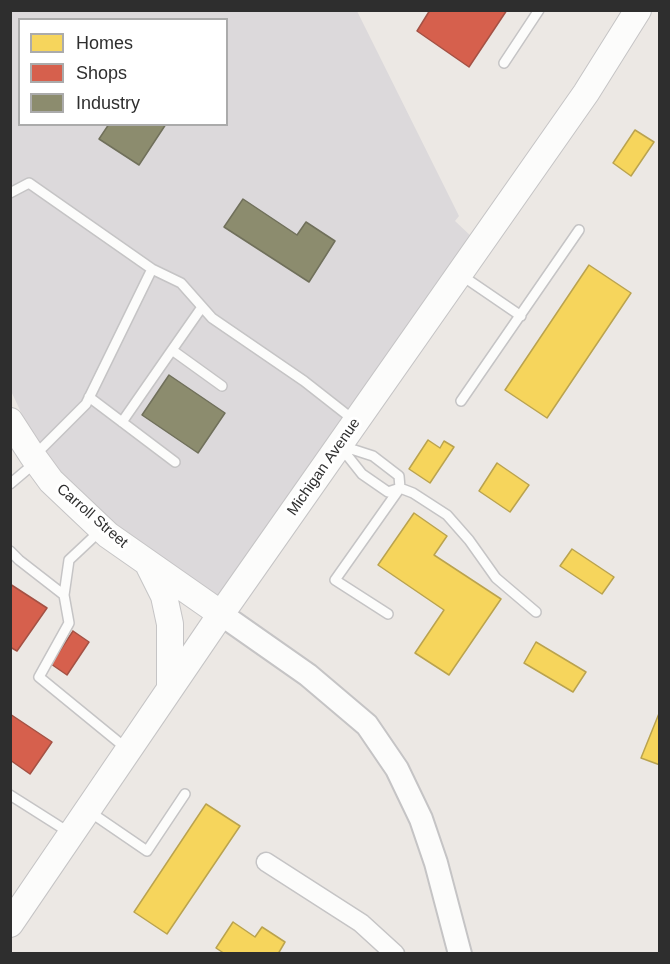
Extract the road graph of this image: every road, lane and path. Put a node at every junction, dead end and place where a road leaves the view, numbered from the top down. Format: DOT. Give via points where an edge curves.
graph roads {
  1 [pos="539,10"];
  2 [pos="638,10"];
  3 [pos="504,63"];
  4 [pos="10,193"];
  5 [pos="579,230"];
  6 [pos="152,269"];
  7 [pos="459,274"];
  8 [pos="202,307"];
  9 [pos="521,316"];
  10 [pos="172,350"];
  11 [pos="222,386"];
  12 [pos="89,397"];
  13 [pos="461,401"];
  14 [pos="10,421"];
  15 [pos="122,422"];
  16 [pos="356,422"];
  17 [pos="339,446"];
  18 [pos="35,459"];
  19 [pos="175,462"];
  20 [pos="10,484"];
  21 [pos="400,488"];
  22 [pos="102,529"];
  23 [pos="11,553"];
  24 [pos="146,562"];
  25 [pos="64,595"];
  26 [pos="536,612"];
  27 [pos="221,614"];
  28 [pos="388,614"];
  29 [pos="170,689"];
  30 [pos="128,751"];
  31 [pos="185,794"];
  32 [pos="10,795"];
  33 [pos="88,811"];
  34 [pos="72,835"];
  35 [pos="266,862"];
  36 [pos="10,924"];
  37 [pos="458,953"];
  38 [pos="395,954"];
  1 -- 3 [label="lane"];
  2 -- 7 [label="main road, Michigan Avenue" via="586,93"];
  4 -- 6 [label="lane" via="29,183"];
  5 -- 9 [label="lane"];
  6 -- 8 [label="lane" via="182,284"];
  6 -- 12 [label="lane"];
  7 -- 9 [label="lane"];
  7 -- 16 [label="main road, Michigan Avenue"];
  8 -- 10 [label="lane"];
  8 -- 16 [label="lane"];
  9 -- 13 [label="lane"];
  10 -- 11 [label="lane"];
  10 -- 15 [label="lane"];
  12 -- 15 [label="lane"];
  12 -- 18 [label="lane"];
  14 -- 18 [label="main road, Carroll Street"];
  15 -- 19 [label="lane"];
  16 -- 17 [label="main road, Michigan Avenue"];
  17 -- 21 [label="lane" via="373,456 399,476"];
  17 -- 21 [label="lane" via="362,474 388,492"];
  17 -- 27 [label="main road, Michigan Avenue"];
  18 -- 20 [label="lane"];
  18 -- 22 [label="main road, Carroll Street" via="51,481"];
  21 -- 26 [label="lane" via="447,515 496,578"];
  21 -- 28 [label="lane" via="335,580"];
  22 -- 24 [label="main road, Carroll Street"];
  22 -- 25 [label="lane" via="69,560"];
  23 -- 25 [label="lane"];
  24 -- 27 [label="main road, Carroll Street"];
  24 -- 29 [label="main road" via="164,596 170,624"];
  25 -- 30 [label="lane" via="69,623 39,677"];
  27 -- 29 [label="main road, Michigan Avenue"];
  27 -- 37 [label="street" via="308,675 367,725 397,769 421,819"];
  29 -- 30 [label="main road, Michigan Avenue"];
  30 -- 33 [label="main road, Michigan Avenue"];
  31 -- 33 [label="lane" via="147,851"];
  32 -- 34 [label="lane"];
  33 -- 34 [label="main road, Michigan Avenue"];
  34 -- 36 [label="main road, Michigan Avenue"];
  35 -- 38 [label="street" via="361,923"];
}
